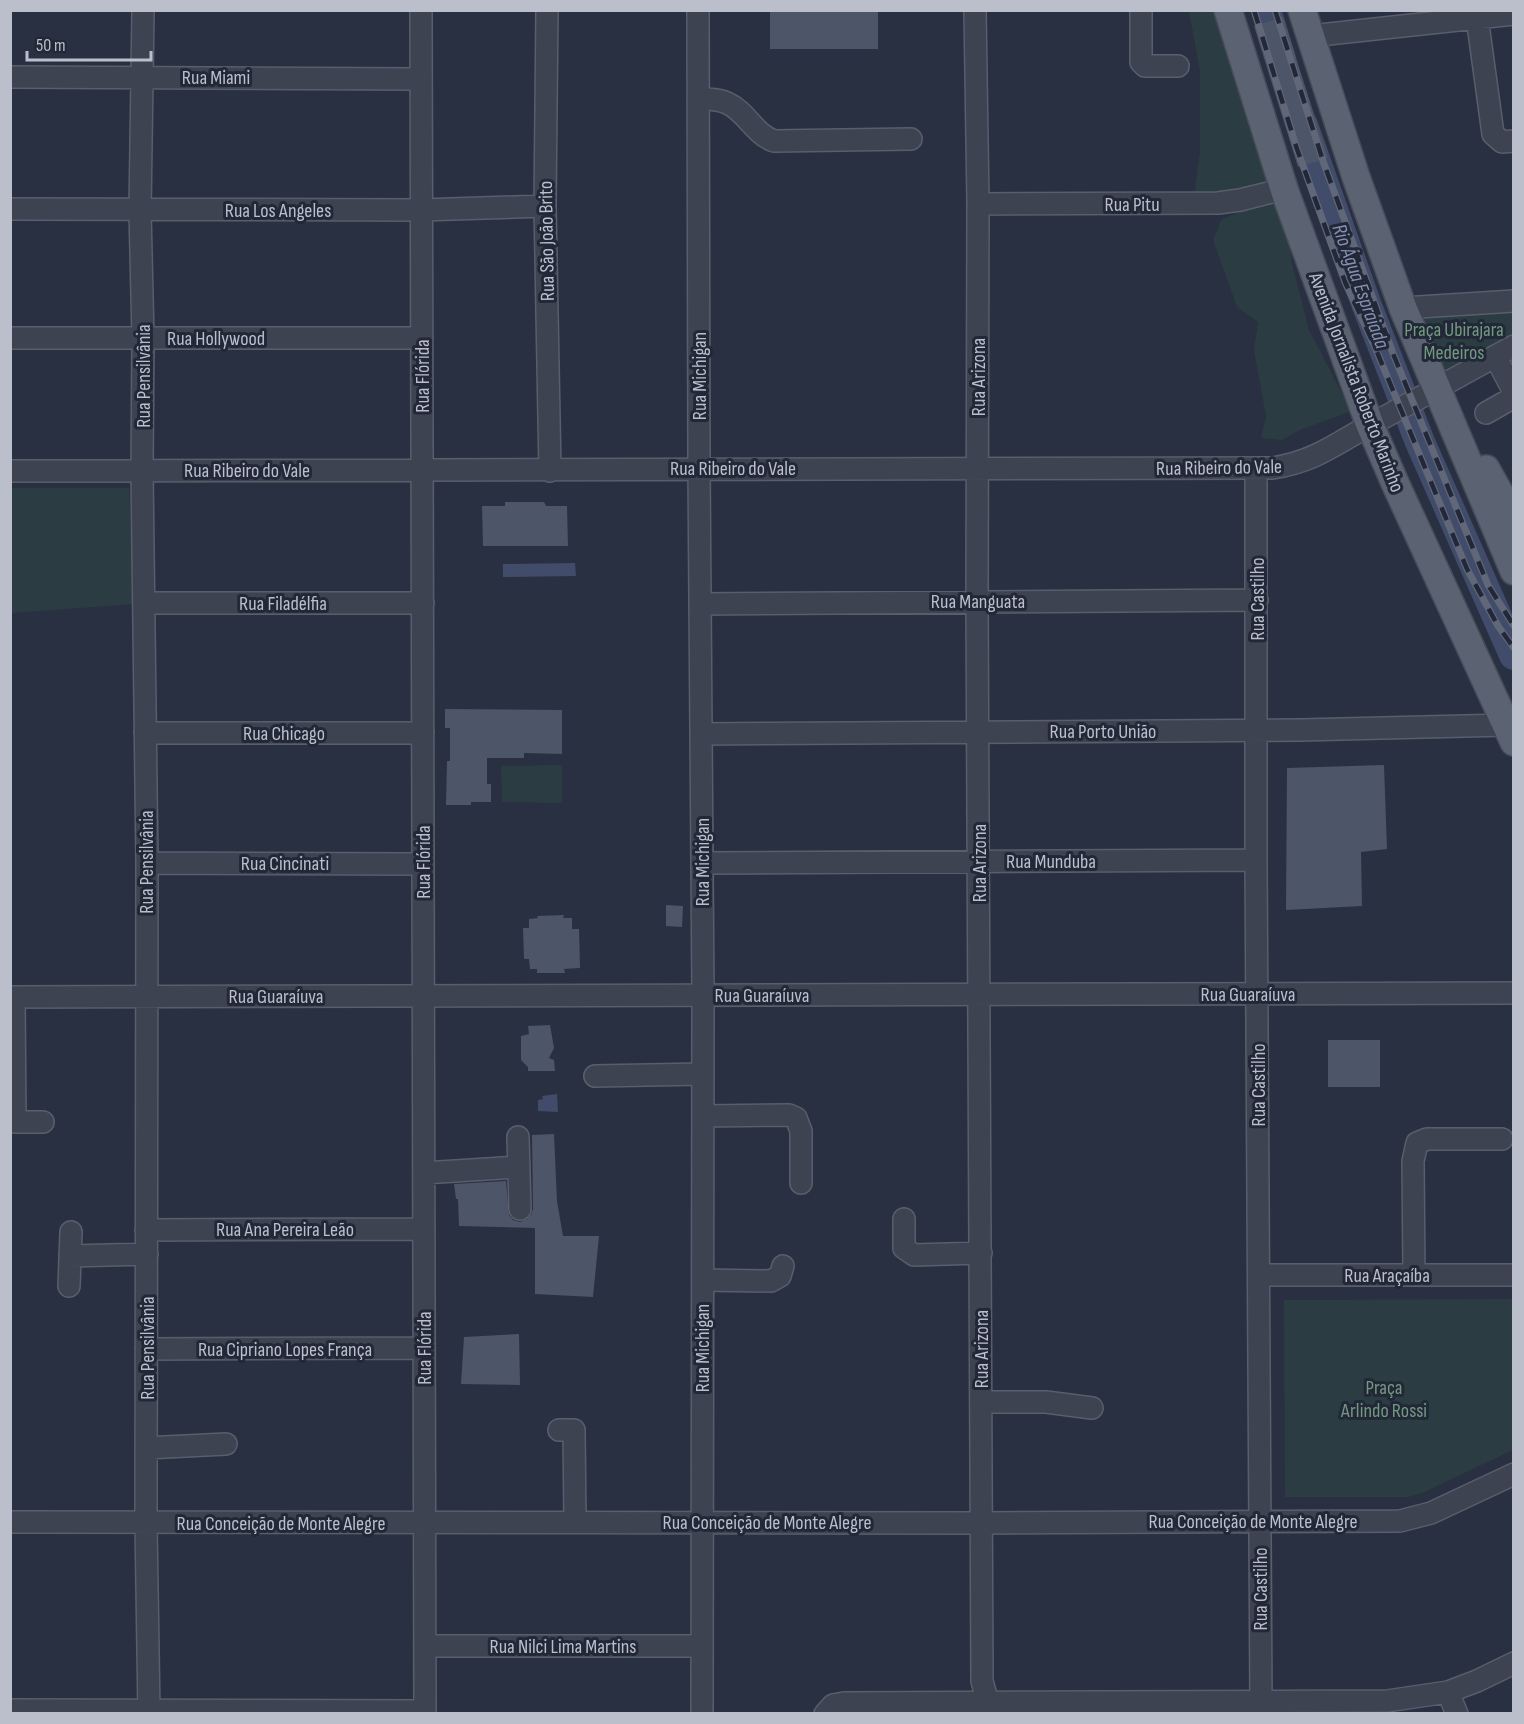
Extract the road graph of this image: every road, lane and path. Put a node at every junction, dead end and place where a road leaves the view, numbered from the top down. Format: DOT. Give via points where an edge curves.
graph roads {
  1 [pos="143,10"];
  2 [pos="421,10"];
  3 [pos="547,10"];
  4 [pos="698,10"];
  5 [pos="975,10"];
  6 [pos="1141,10"];
  7 [pos="1228,10"];
  8 [pos="1302,10"];
  9 [pos="1514,14"];
  10 [pos="1428,16"];
  11 [pos="1477,17"];
  12 [pos="1310,36"];
  13 [pos="1178,66"];
  14 [pos="10,77"];
  15 [pos="143,77"];
  16 [pos="421,79"];
  17 [pos="698,98"];
  18 [pos="911,139"];
  19 [pos="1514,141"];
  20 [pos="1284,189"];
  21 [pos="978,204"];
  22 [pos="545,206"];
  23 [pos="10,209"];
  24 [pos="421,210"];
  25 [pos="140,211"];
  26 [pos="1514,301"];
  27 [pos="1403,308"];
  28 [pos="10,338"];
  29 [pos="143,338"];
  30 [pos="422,338"];
  31 [pos="1514,346"];
  32 [pos="1495,356"];
  33 [pos="1514,392"];
  34 [pos="1428,394"];
  35 [pos="1514,397"];
  36 [pos="1486,413"];
  37 [pos="1379,420"];
  38 [pos="699,468"];
  39 [pos="1256,468"];
  40 [pos="422,469"];
  41 [pos="978,469"];
  42 [pos="142,470"];
  43 [pos="10,471"];
  44 [pos="550,471"];
  45 [pos="1514,519"];
  46 [pos="1514,571"];
  47 [pos="978,600"];
  48 [pos="1257,600"];
  49 [pos="144,603"];
  50 [pos="423,603"];
  51 [pos="700,604"];
  52 [pos="1258,730"];
  53 [pos="978,732"];
  54 [pos="145,733"];
  55 [pos="423,733"];
  56 [pos="701,734"];
  57 [pos="1510,734"];
  58 [pos="1256,860"];
  59 [pos="979,861"];
  60 [pos="147,863"];
  61 [pos="702,863"];
  62 [pos="423,864"];
  63 [pos="980,993"];
  64 [pos="1514,993"];
  65 [pos="1258,994"];
  66 [pos="423,996"];
  67 [pos="703,996"];
  68 [pos="12,997"];
  69 [pos="146,997"];
  70 [pos="703,1074"];
  71 [pos="595,1076"];
  72 [pos="703,1116"];
  73 [pos="43,1122"];
  74 [pos="518,1137"];
  75 [pos="1502,1139"];
  76 [pos="519,1167"];
  77 [pos="424,1173"];
  78 [pos="801,1183"];
  79 [pos="520,1209"];
  80 [pos="904,1219"];
  81 [pos="424,1229"];
  82 [pos="146,1230"];
  83 [pos="70,1232"];
  84 [pos="981,1253"];
  85 [pos="147,1254"];
  86 [pos="70,1256"];
  87 [pos="783,1266"];
  88 [pos="1260,1275"];
  89 [pos="1414,1275"];
  90 [pos="1514,1275"];
  91 [pos="703,1280"];
  92 [pos="69,1286"];
  93 [pos="424,1348"];
  94 [pos="146,1349"];
  95 [pos="981,1402"];
  96 [pos="1092,1408"];
  97 [pos="569,1425"];
  98 [pos="226,1443"];
  99 [pos="146,1448"];
  100 [pos="1514,1474"];
  101 [pos="1260,1520"];
  102 [pos="702,1521"];
  103 [pos="10,1522"];
  104 [pos="424,1522"];
  105 [pos="575,1522"];
  106 [pos="146,1523"];
  107 [pos="981,1523"];
  108 [pos="425,1646"];
  109 [pos="702,1646"];
  110 [pos="1514,1663"];
  111 [pos="1448,1692"];
  112 [pos="1261,1702"];
  113 [pos="936,1708"];
  114 [pos="989,1708"];
  115 [pos="1047,1708"];
  116 [pos="1288,1708"];
  117 [pos="10,1710"];
  118 [pos="149,1712"];
  119 [pos="425,1712"];
  120 [pos="702,1713"];
  121 [pos="825,1713"];
  122 [pos="1457,1713"];
  1 -- 15 [label="street, Rua Pensilvânia"];
  2 -- 16 [label="street, Rua Flórida"];
  3 -- 22 [label="street, Rua São João Brito"];
  4 -- 17 [label="street, Rua Michigan"];
  5 -- 21 [label="street, Rua Arizona"];
  6 -- 13 [label="street" via="1141,62 1145,66"];
  7 -- 20 [label="main road, Avenida Jornalista Roberto Marinho"];
  8 -- 12 [label="main road"];
  9 -- 11 [label="street"];
  10 -- 11 [label="street"];
  10 -- 12 [label="street"];
  11 -- 19 [label="street" via="1493,134 1502,142"];
  12 -- 27 [label="main road"];
  14 -- 15 [label="street, Rua Miami"];
  15 -- 16 [label="street, Rua Miami"];
  15 -- 25 [label="street, Rua Pensilvânia"];
  16 -- 24 [label="street, Rua Flórida"];
  17 -- 18 [label="street" via="733,106 764,137 774,141"];
  17 -- 38 [label="street, Rua Michigan"];
  20 -- 21 [label="street, Rua Pitu" via="1218,203"];
  20 -- 37 [label="main road, Avenida Jornalista Roberto Marinho"];
  21 -- 41 [label="street, Rua Arizona"];
  22 -- 24 [label="street, Rua Los Angeles"];
  22 -- 44 [label="street, Rua São João Brito"];
  23 -- 25 [label="street, Rua Los Angeles"];
  24 -- 25 [label="street, Rua Los Angeles"];
  24 -- 30 [label="street, Rua Flórida"];
  25 -- 29 [label="street, Rua Pensilvânia"];
  26 -- 27 [label="street"];
  27 -- 34 [label="main road"];
  28 -- 29 [label="street, Rua Hollywood"];
  29 -- 30 [label="street, Rua Hollywood"];
  29 -- 42 [label="street, Rua Pensilvânia"];
  30 -- 40 [label="street, Rua Flórida"];
  31 -- 32 [label="street, Rua Ribeiro do Vale"];
  32 -- 33 [label="street"];
  32 -- 34 [label="street, Rua Ribeiro do Vale"];
  34 -- 37 [label="street, Rua Ribeiro do Vale"];
  34 -- 45 [label="main road" via="1468,436"];
  34 -- 46 [label="main road"];
  35 -- 36 [label="street"];
  37 -- 39 [label="street, Rua Ribeiro do Vale" via="1318,456 1292,465"];
  37 -- 57 [label="main road, Avenida Jornalista Roberto Marinho" via="1395,483"];
  38 -- 41 [label="street, Rua Ribeiro do Vale"];
  38 -- 44 [label="street, Rua Ribeiro do Vale"];
  38 -- 51 [label="street, Rua Michigan"];
  39 -- 41 [label="street, Rua Ribeiro do Vale"];
  39 -- 48 [label="street, Rua Castilho"];
  40 -- 42 [label="street, Rua Ribeiro do Vale"];
  40 -- 44 [label="street, Rua Ribeiro do Vale"];
  40 -- 50 [label="street, Rua Flórida"];
  41 -- 47 [label="street, Rua Arizona"];
  42 -- 43 [label="street, Rua Ribeiro do Vale"];
  42 -- 49 [label="street, Rua Pensilvânia"];
  47 -- 48 [label="street, Rua Manguata"];
  47 -- 51 [label="street, Rua Manguata"];
  47 -- 53 [label="street, Rua Arizona"];
  48 -- 52 [label="street, Rua Castilho"];
  49 -- 50 [label="street, Rua Filadélfia"];
  49 -- 54 [label="street, Rua Pensilvânia"];
  50 -- 55 [label="street, Rua Flórida"];
  51 -- 56 [label="street, Rua Michigan"];
  52 -- 53 [label="street, Rua Porto União"];
  52 -- 57 [label="street, Rua Porto União"];
  52 -- 58 [label="street, Rua Castilho"];
  53 -- 56 [label="street, Rua Porto União"];
  53 -- 59 [label="street, Rua Arizona"];
  54 -- 55 [label="street, Rua Chicago"];
  54 -- 60 [label="street, Rua Pensilvânia"];
  55 -- 62 [label="street, Rua Flórida"];
  56 -- 61 [label="street, Rua Michigan"];
  58 -- 59 [label="street, Rua Munduba"];
  58 -- 65 [label="street, Rua Castilho"];
  59 -- 61 [label="street, Rua Munduba"];
  59 -- 63 [label="street, Rua Arizona"];
  60 -- 62 [label="street, Rua Cincinati"];
  60 -- 69 [label="street, Rua Pensilvânia"];
  61 -- 67 [label="street, Rua Michigan"];
  62 -- 66 [label="street, Rua Flórida"];
  63 -- 65 [label="street, Rua Guaraíuva"];
  63 -- 67 [label="street, Rua Guaraíuva"];
  63 -- 84 [label="street, Rua Arizona"];
  64 -- 65 [label="street, Rua Guaraíuva"];
  65 -- 88 [label="street, Rua Castilho"];
  66 -- 67 [label="street, Rua Guaraíuva"];
  66 -- 69 [label="street, Rua Guaraíuva"];
  66 -- 77 [label="street, Rua Flórida"];
  67 -- 70 [label="street, Rua Michigan"];
  68 -- 69 [label="street, Rua Guaraíuva"];
  68 -- 73 [label="street" via="15,1122"];
  69 -- 82 [label="street, Rua Pensilvânia"];
  70 -- 71 [label="street"];
  70 -- 72 [label="street, Rua Michigan"];
  72 -- 78 [label="street" via="789,1115 796,1119 801,1131"];
  72 -- 91 [label="street, Rua Michigan"];
  74 -- 76 [label="street"];
  75 -- 89 [label="street" via="1427,1139 1417,1143 1413,1161"];
  76 -- 77 [label="street"];
  76 -- 79 [label="street"];
  77 -- 81 [label="street, Rua Flórida"];
  80 -- 84 [label="street" via="904,1248 914,1255"];
  81 -- 82 [label="street, Rua Ana Pereira Leão"];
  81 -- 93 [label="street, Rua Flórida"];
  82 -- 85 [label="street, Rua Pensilvânia"];
  83 -- 86 [label="street"];
  84 -- 95 [label="street, Rua Arizona"];
  85 -- 86 [label="street"];
  85 -- 94 [label="street, Rua Pensilvânia"];
  86 -- 92 [label="street"];
  87 -- 91 [label="street" via="780,1276 771,1281"];
  88 -- 89 [label="street, Rua Araçaíba"];
  88 -- 101 [label="street, Rua Castilho"];
  89 -- 90 [label="street, Rua Araçaíba"];
  91 -- 102 [label="street, Rua Michigan"];
  93 -- 94 [label="street, Rua Cipriano Lopes França"];
  93 -- 104 [label="street, Rua Flórida"];
  94 -- 99 [label="street, Rua Pensilvânia"];
  95 -- 96 [label="street" via="1046,1402"];
  95 -- 107 [label="street, Rua Arizona"];
  97 -- 105 [label="street"];
  98 -- 99 [label="street"];
  99 -- 106 [label="street, Rua Pensilvânia"];
  100 -- 101 [label="street, Rua Conceição de Monte Alegre" via="1412,1519"];
  101 -- 107 [label="street, Rua Conceição de Monte Alegre"];
  101 -- 112 [label="street, Rua Castilho"];
  102 -- 105 [label="street, Rua Conceição de Monte Alegre"];
  102 -- 107 [label="street, Rua Conceição de Monte Alegre"];
  102 -- 109 [label="street, Rua Michigan"];
  103 -- 106 [label="street, Rua Conceição de Monte Alegre"];
  104 -- 105 [label="street, Rua Conceição de Monte Alegre"];
  104 -- 106 [label="street, Rua Conceição de Monte Alegre"];
  104 -- 108 [label="street, Rua Flórida"];
  106 -- 118 [label="street, Rua Pensilvânia"];
  107 -- 114 [label="street, Rua Arizona" via="982,1682"];
  108 -- 109 [label="street, Rua Nilci Lima Martins"];
  108 -- 119 [label="street, Rua Flórida"];
  109 -- 120 [label="street, Rua Michigan"];
  110 -- 111 [label="street"];
  111 -- 116 [label="street"];
  111 -- 122 [label="street"];
  112 -- 115 [label="street"];
  112 -- 116 [label="street"];
  113 -- 114 [label="street"];
  113 -- 121 [label="street" via="844,1703 833,1705"];
  114 -- 115 [label="street"];
  117 -- 118 [label="street"];
  118 -- 119 [label="street"];
}
